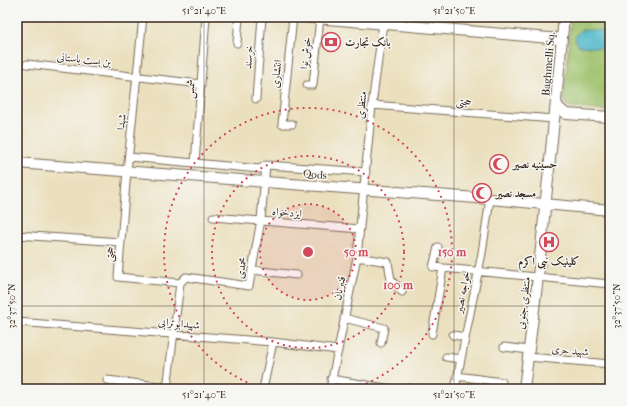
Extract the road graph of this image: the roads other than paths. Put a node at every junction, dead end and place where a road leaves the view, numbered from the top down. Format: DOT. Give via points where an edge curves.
graph roads {
  1 [pos="143,17"];
  2 [pos="206,17"];
  3 [pos="239,17"];
  4 [pos="262,17"];
  5 [pos="293,17"];
  6 [pos="304,17"];
  7 [pos="564,17"];
  8 [pos="320,18"];
  9 [pos="374,20"];
  10 [pos="562,38"];
  11 [pos="237,43"];
  12 [pos="28,64"];
  13 [pos="137,76"];
  14 [pos="201,84"];
  15 [pos="307,85"];
  16 [pos="256,99"];
  17 [pos="556,101"];
  18 [pos="372,105"];
  19 [pos="610,117"];
  20 [pos="554,119"];
  21 [pos="292,124"];
  22 [pos="129,156"];
  23 [pos="17,163"];
  24 [pos="195,163"];
  25 [pos="266,165"];
  26 [pos="127,171"];
  27 [pos="366,172"];
  28 [pos="264,182"];
  29 [pos="364,190"];
  30 [pos="490,199"];
  31 [pos="545,205"];
  32 [pos="610,210"];
  33 [pos="213,216"];
  34 [pos="260,220"];
  35 [pos="360,229"];
  36 [pos="17,235"];
  37 [pos="121,242"];
  38 [pos="438,247"];
  39 [pos="357,257"];
  40 [pos="444,268"];
  41 [pos="252,270"];
  42 [pos="478,271"];
  43 [pos="297,274"];
  44 [pos="538,277"];
  45 [pos="180,283"];
  46 [pos="610,284"];
  47 [pos="402,292"];
  48 [pos="344,318"];
  49 [pos="17,322"];
  50 [pos="174,334"];
  51 [pos="432,334"];
  52 [pos="454,334"];
  53 [pos="465,337"];
  54 [pos="273,342"];
  55 [pos="381,343"];
  56 [pos="504,347"];
  57 [pos="338,350"];
  58 [pos="529,353"];
  59 [pos="446,357"];
  60 [pos="460,359"];
  61 [pos="610,364"];
  62 [pos="458,376"];
  63 [pos="331,379"];
  64 [pos="107,380"];
  65 [pos="502,382"];
  66 [pos="167,388"];
  67 [pos="263,389"];
  68 [pos="330,389"];
  69 [pos="391,389"];
  70 [pos="455,389"];
  71 [pos="524,389"];
  1 -- 13 [label="street, شهدا"];
  2 -- 14 [label="street, شمس"];
  3 -- 11 [label="street"];
  4 -- 16 [label="street, خرسند"];
  5 -- 21 [label="street, انتشاری" via="282,124"];
  6 -- 8 [label="main road"];
  7 -- 10 [label="main road, Baghmelli Sq."];
  8 -- 9 [label="main road"];
  8 -- 15 [label="street, خوش نوا" via="313,85"];
  9 -- 10 [label="main road"];
  9 -- 18 [label="street, منتظری"];
  10 -- 17 [label="main road, Baghmelli Sq."];
  12 -- 13 [label="street, بن بست باستانی"];
  13 -- 14 [label="street"];
  13 -- 22 [label="street, شهدا"];
  14 -- 24 [label="street, شمس"];
  17 -- 19 [label="main road, Baghmelli Sq." via="558,108 566,114"];
  17 -- 20 [label="main road, منتظری جنوبی"];
  18 -- 20 [label="street, حجتی"];
  18 -- 27 [label="street, منتظری"];
  20 -- 31 [label="main road, منتظری جنوبی"];
  22 -- 24 [label="street"];
  22 -- 26 [label="street, شهدا"];
  23 -- 26 [label="main road, Qods"];
  24 -- 25 [label="street" via="260,169"];
  25 -- 27 [label="street"];
  25 -- 28 [label="street, محمدی"];
  26 -- 28 [label="main road, Qods"];
  26 -- 37 [label="street, حجتی"];
  27 -- 29 [label="street, منتظری"];
  28 -- 29 [label="main road, Qods"];
  28 -- 34 [label="street, محمدی"];
  29 -- 30 [label="main road, Qods"];
  29 -- 35 [label="street, قنبریان"];
  30 -- 31 [label="main road, Qods"];
  30 -- 42 [label="street, خواجه نصیر"];
  31 -- 32 [label="main road, Qods"];
  31 -- 44 [label="main road, منتظری جنوبی"];
  33 -- 34 [label="street, ایزدخواه"];
  34 -- 35 [label="street, ایزدخواه"];
  34 -- 41 [label="street, محمدی"];
  35 -- 39 [label="street, قنبریان"];
  36 -- 37 [label="street"];
  37 -- 45 [label="street, حجتی" via="118,277"];
  38 -- 40 [label="street" via="433,267"];
  39 -- 47 [label="street" via="388,262 391,280"];
  39 -- 48 [label="street, قنبریان"];
  40 -- 42 [label="street"];
  40 -- 51 [label="street"];
  41 -- 43 [label="street"];
  41 -- 45 [label="street, محمدی" via="249,286 186,277"];
  42 -- 44 [label="street"];
  42 -- 53 [label="street, خواجه نصیر"];
  44 -- 46 [label="street"];
  44 -- 58 [label="main road, منتظری جنوبی"];
  45 -- 50 [label="street"];
  48 -- 55 [label="street" via="384,328"];
  48 -- 57 [label="street, قنبریان"];
  49 -- 50 [label="street, شهیدابوترابی"];
  50 -- 54 [label="street, شهیدابوترابی"];
  50 -- 66 [label="street"];
  52 -- 53 [label="street"];
  53 -- 60 [label="street, خواجه نصیر"];
  54 -- 57 [label="street, شهیدابوترابی"];
  54 -- 67 [label="street"];
  56 -- 58 [label="street, شهید حری"];
  57 -- 63 [label="street, قنبریان"];
  58 -- 61 [label="street, شهید حری"];
  58 -- 71 [label="main road, منتظری جنوبی"];
  59 -- 60 [label="street"];
  60 -- 62 [label="street, خواجه نصیر"];
  62 -- 65 [label="street"];
  62 -- 70 [label="street, خواجه نصیر"];
  63 -- 68 [label="street, قنبریان"];
  63 -- 69 [label="street"];
  64 -- 66 [label="street"];
}
